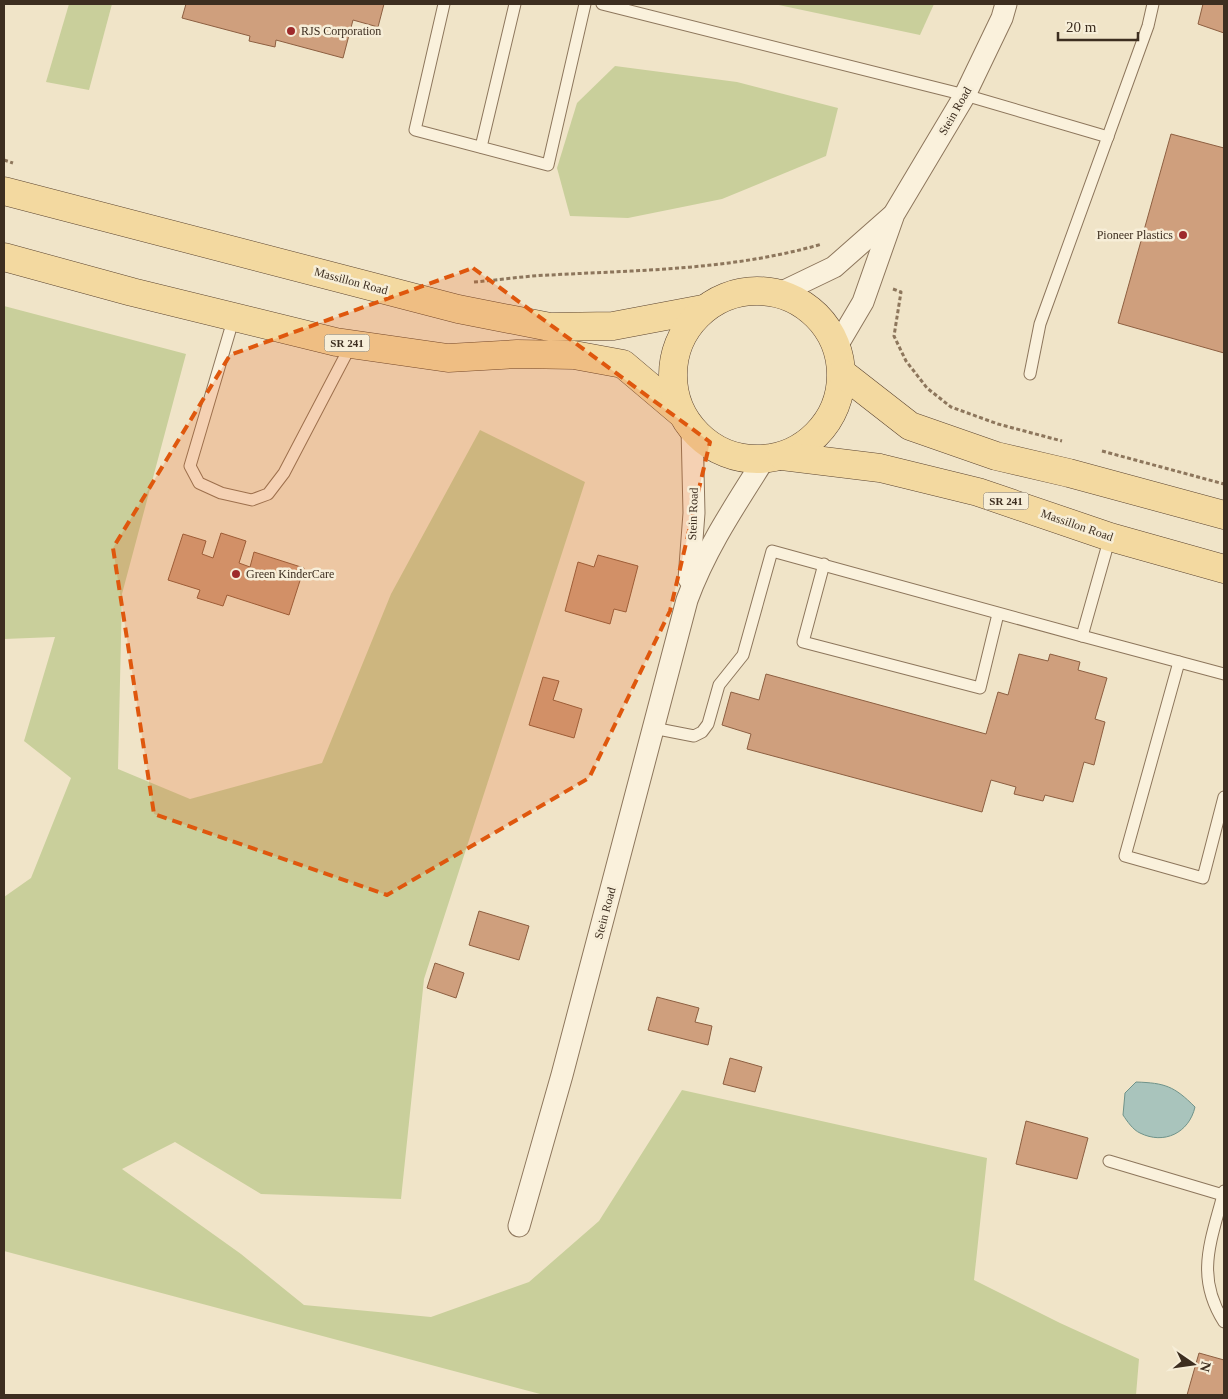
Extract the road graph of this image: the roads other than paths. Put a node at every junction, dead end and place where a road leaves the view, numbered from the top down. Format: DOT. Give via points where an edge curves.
graph roads {
  1 [pos="444,4"];
  2 [pos="515,4"];
  3 [pos="585,4"];
  4 [pos="602,4"];
  5 [pos="1006,4"];
  6 [pos="1153,4"];
  7 [pos="965,95"];
  8 [pos="1108,136"];
  9 [pos="481,148"];
  10 [pos="4,191"];
  11 [pos="894,214"];
  12 [pos="4,257"];
  13 [pos="780,293"];
  14 [pos="703,309"];
  15 [pos="234,317"];
  16 [pos="352,344"];
  17 [pos="837,346"];
  18 [pos="842,373"];
  19 [pos="1030,374"];
  20 [pos="686,420"];
  21 [pos="773,457"];
  22 [pos="1224,516"];
  23 [pos="1110,536"];
  24 [pos="824,564"];
  25 [pos="1224,568"];
  26 [pos="687,600"];
  27 [pos="998,614"];
  28 [pos="1082,636"];
  29 [pos="1179,662"];
  30 [pos="1224,674"];
  31 [pos="654,728"];
  32 [pos="1224,797"];
  33 [pos="1109,1161"];
  34 [pos="1224,1193"];
  35 [pos="519,1226"];
  36 [pos="1224,1322"];
  1 -- 9 [label="lane" via="415,130"];
  2 -- 9 [label="lane"];
  3 -- 9 [label="lane" via="548,165"];
  4 -- 7 [label="lane"];
  5 -- 7 [label="street, Stein Road"];
  6 -- 8 [label="lane"];
  7 -- 8 [label="lane"];
  7 -- 11 [label="street, Stein Road"];
  8 -- 19 [label="lane" via="1040,324"];
  10 -- 14 [label="main road, Massillon Road" via="458,309 550,327 613,326"];
  11 -- 13 [label="street, Stein Road" via="834,267"];
  11 -- 17 [label="street, Stein Road" via="863,302"];
  12 -- 15 [label="main road, SR 241"];
  13 -- 14 [label="main road" via="753,290 727,296"];
  13 -- 17 [label="main road" via="804,304 824,323"];
  14 -- 20 [label="main road" via="685,330 675,356 673,385"];
  15 -- 16 [label="main road, SR 241"];
  15 -- 16 [label="lane" via="190,466 199,483 221,493 252,500 268,494 284,473"];
  16 -- 20 [label="main road, SR 241" via="448,358 574,355 623,364"];
  17 -- 18 [label="main road"];
  18 -- 21 [label="main road" via="838,400 825,426 804,446"];
  18 -- 22 [label="main road" via="910,426 996,456"];
  20 -- 21 [label="main road, SR 241" via="698,436 722,452 749,460"];
  20 -- 26 [label="street, Stein Road" via="694,513"];
  21 -- 23 [label="main road, Massillon Road / SR 241" via="880,468 978,492"];
  21 -- 26 [label="street, Stein Road" via="716,536"];
  23 -- 25 [label="main road, Massillon Road / SR 241"];
  23 -- 28 [label="lane"];
  24 -- 27 [label="lane"];
  24 -- 27 [label="lane" via="803,642 980,688"];
  24 -- 31 [label="lane" via="772,551 743,654 719,686 708,724 694,736"];
  26 -- 31 [label="street, Stein Road"];
  27 -- 28 [label="lane"];
  28 -- 29 [label="lane"];
  29 -- 30 [label="lane"];
  29 -- 32 [label="lane" via="1125,856 1203,878"];
  31 -- 35 [label="street, Stein Road"];
  33 -- 34 [label="lane"];
  34 -- 36 [label="lane" via="1206,1259 1209,1289"];
}
